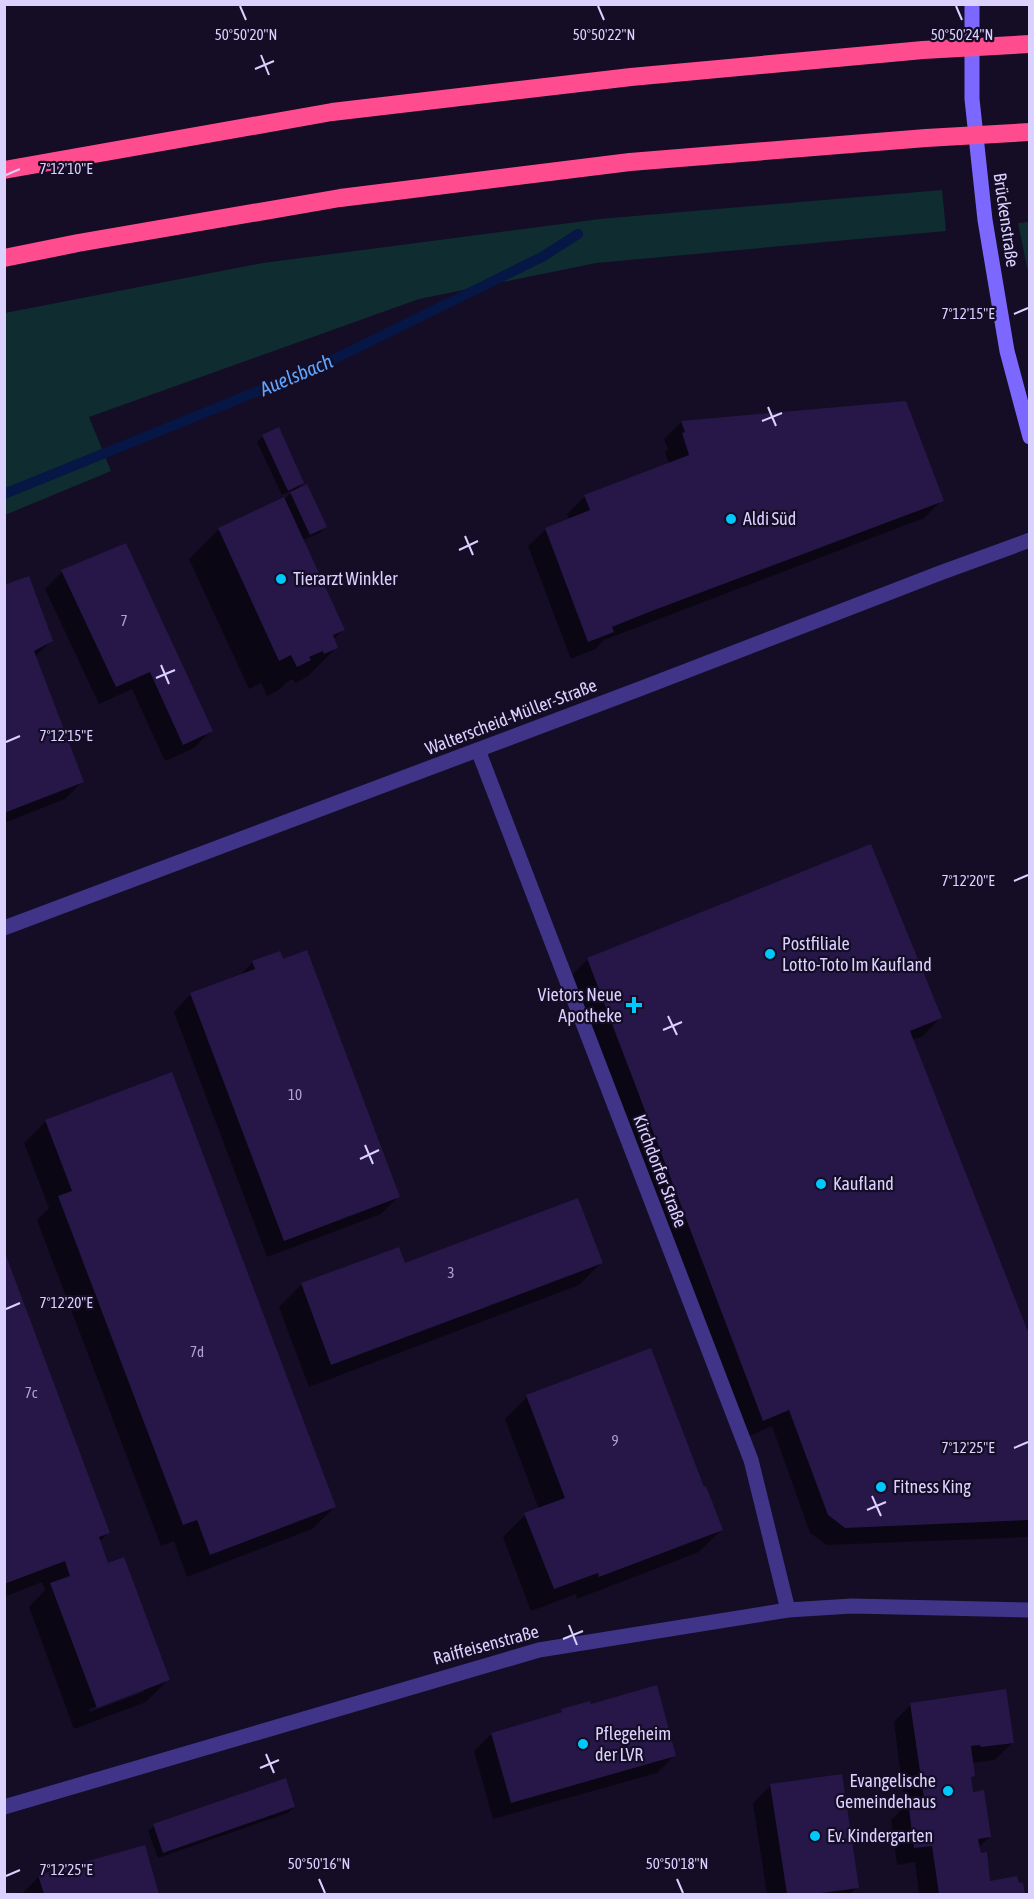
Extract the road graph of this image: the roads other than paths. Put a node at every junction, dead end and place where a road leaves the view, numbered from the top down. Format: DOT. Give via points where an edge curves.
graph roads {
  1 [pos="972,4"];
  2 [pos="1029,44"];
  3 [pos="1029,132"];
  4 [pos="4,170"];
  5 [pos="4,258"];
  6 [pos="1029,436"];
  7 [pos="1029,540"];
  8 [pos="478,750"];
  9 [pos="4,928"];
  10 [pos="788,1610"];
  11 [pos="1029,1611"];
  12 [pos="4,1807"];
  1 -- 6 [label="street, Brückenstraße" via="972,99 985,220 1007,351"];
  2 -- 4 [label="highway" via="643,76 332,112"];
  3 -- 5 [label="highway" via="618,163 340,198"];
  7 -- 8 [label="street, Walterscheid-Müller-Straße"];
  8 -- 9 [label="street, Walterscheid-Müller-Straße"];
  8 -- 10 [label="street, Kirchdorfer Straße" via="751,1460"];
  10 -- 11 [label="street, Raiffeisenstraße" via="852,1606"];
  10 -- 12 [label="street, Raiffeisenstraße" via="539,1650"];
}
